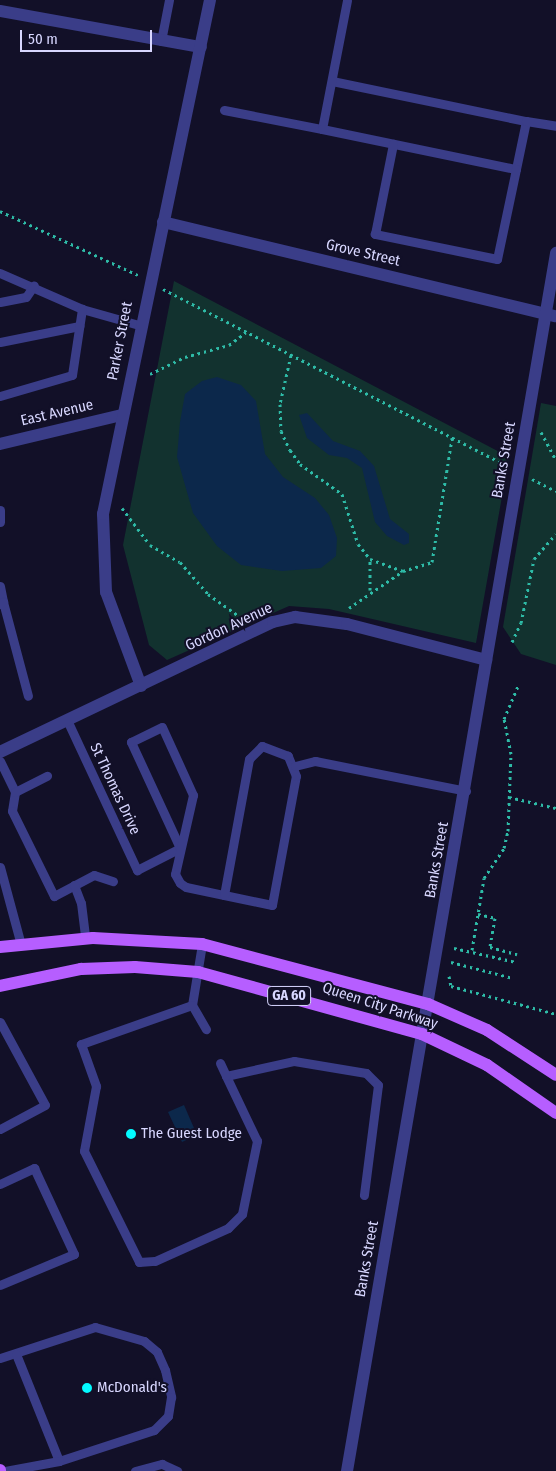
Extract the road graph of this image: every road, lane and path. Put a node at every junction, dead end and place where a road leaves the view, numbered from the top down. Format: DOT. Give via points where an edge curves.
graph roads {
  1 [pos="169,0"];
  2 [pos="210,0"];
  3 [pos="348,0"];
  4 [pos="0,12"];
  5 [pos="161,41"];
  6 [pos="201,47"];
  7 [pos="332,81"];
  8 [pos="224,110"];
  9 [pos="526,121"];
  10 [pos="556,126"];
  11 [pos="322,129"];
  12 [pos="393,144"];
  13 [pos="516,169"];
  14 [pos="0,211"];
  15 [pos="163,222"];
  16 [pos="556,254"];
  17 [pos="0,274"];
  18 [pos="138,275"];
  19 [pos="34,285"];
  20 [pos="162,288"];
  21 [pos="0,302"];
  22 [pos="82,309"];
  23 [pos="550,314"];
  24 [pos="139,325"];
  25 [pos="79,326"];
  26 [pos="246,332"];
  27 [pos="0,342"];
  28 [pos="291,355"];
  29 [pos="150,374"];
  30 [pos="0,396"];
  31 [pos="122,415"];
  32 [pos="540,426"];
  33 [pos="452,438"];
  34 [pos="0,444"];
  35 [pos="556,460"];
  36 [pos="511,468"];
  37 [pos="529,477"];
  38 [pos="556,491"];
  39 [pos="122,508"];
  40 [pos="0,510"];
  41 [pos="0,522"];
  42 [pos="556,534"];
  43 [pos="370,559"];
  44 [pos="403,571"];
  45 [pos="0,586"];
  46 [pos="370,590"];
  47 [pos="2,603"];
  48 [pos="349,608"];
  49 [pos="243,619"];
  50 [pos="512,642"];
  51 [pos="486,660"];
  52 [pos="141,686"];
  53 [pos="518,686"];
  54 [pos="28,696"];
  55 [pos="68,720"];
  56 [pos="0,752"];
  57 [pos="0,762"];
  58 [pos="295,766"];
  59 [pos="47,776"];
  60 [pos="15,792"];
  61 [pos="466,792"];
  62 [pos="509,797"];
  63 [pos="556,808"];
  64 [pos="180,848"];
  65 [pos="0,867"];
  66 [pos="113,881"];
  67 [pos="74,885"];
  68 [pos="3,886"];
  69 [pos="224,895"];
  70 [pos="478,914"];
  71 [pos="84,938"];
  72 [pos="202,944"];
  73 [pos="20,945"];
  74 [pos="0,947"];
  75 [pos="472,950"];
  76 [pos="517,954"];
  77 [pos="451,962"];
  78 [pos="516,962"];
  79 [pos="198,972"];
  80 [pos="513,978"];
  81 [pos="0,986"];
  82 [pos="428,1004"];
  83 [pos="192,1005"];
  84 [pos="556,1014"];
  85 [pos="0,1022"];
  86 [pos="206,1029"];
  87 [pos="422,1034"];
  88 [pos="220,1063"];
  89 [pos="556,1075"];
  90 [pos="226,1076"];
  91 [pos="556,1113"];
  92 [pos="0,1129"];
  93 [pos="0,1184"];
  94 [pos="364,1194"];
  95 [pos="0,1285"];
  96 [pos="16,1354"];
  97 [pos="0,1358"];
  98 [pos="59,1460"];
  99 [pos="5,1471"];
  100 [pos="135,1471"];
  101 [pos="177,1471"];
  102 [pos="348,1471"];
  1 -- 5 [label="lane"];
  2 -- 6 [label="street, Parker Street"];
  3 -- 7 [label="lane"];
  4 -- 5 [label="street"];
  5 -- 6 [label="street"];
  6 -- 15 [label="street, Parker Street"];
  7 -- 9 [label="lane"];
  7 -- 11 [label="lane"];
  8 -- 11 [label="lane"];
  9 -- 10 [label="lane"];
  9 -- 13 [label="lane"];
  11 -- 12 [label="lane"];
  12 -- 13 [label="lane"];
  12 -- 13 [label="lane" via="375,234 497,259"];
  14 -- 18 [label="path"];
  15 -- 23 [label="street, Grove Street"];
  15 -- 24 [label="street, Parker Street"];
  16 -- 23 [label="street, Banks Street"];
  17 -- 19 [label="lane"];
  19 -- 21 [label="lane" via="26,297"];
  19 -- 22 [label="lane"];
  20 -- 26 [label="path"];
  22 -- 24 [label="lane"];
  22 -- 25 [label="lane"];
  23 -- 51 [label="street, Banks Street"];
  24 -- 31 [label="street, Parker Street"];
  25 -- 27 [label="lane"];
  25 -- 30 [label="lane" via="72,375"];
  26 -- 28 [label="path"];
  26 -- 29 [label="path" via="229,345 185,357"];
  28 -- 33 [label="path"];
  28 -- 43 [label="path" via="283,376 281,431 300,464 342,494 358,544"];
  31 -- 34 [label="street, East Avenue"];
  31 -- 52 [label="street, Parker Street" via="103,514 102,566 114,618"];
  32 -- 35 [label="path"];
  33 -- 36 [label="path"];
  33 -- 44 [label="path" via="432,562"];
  37 -- 38 [label="path"];
  39 -- 49 [label="path" via="150,545 180,562 208,594"];
  40 -- 41 [label="lane"];
  42 -- 50 [label="path" via="534,559 521,623"];
  43 -- 44 [label="path"];
  43 -- 46 [label="path"];
  44 -- 46 [label="path"];
  45 -- 47 [label="lane"];
  46 -- 48 [label="path"];
  47 -- 54 [label="lane"];
  51 -- 52 [label="street, Gordon Avenue" via="348,624 295,617 273,622"];
  51 -- 61 [label="street, Banks Street"];
  52 -- 55 [label="street, Gordon Avenue"];
  53 -- 62 [label="path" via="504,720 511,754"];
  55 -- 56 [label="street, Gordon Avenue"];
  55 -- 64 [label="lane, St Thomas Drive" via="137,870"];
  57 -- 60 [label="lane"];
  58 -- 61 [label="lane" via="315,761"];
  58 -- 69 [label="lane" via="272,905"];
  58 -- 69 [label="lane" via="269,746 262,746 249,759"];
  59 -- 60 [label="lane"];
  60 -- 67 [label="lane" via="12,811 54,896"];
  61 -- 82 [label="street, Banks Street"];
  62 -- 63 [label="path"];
  62 -- 70 [label="path" via="504,848 484,878"];
  64 -- 64 [label="lane" via="131,742 162,727 193,795"];
  64 -- 69 [label="lane" via="175,874 180,883"];
  65 -- 68 [label="lane"];
  66 -- 67 [label="lane" via="94,875"];
  67 -- 71 [label="lane" via="81,903"];
  68 -- 73 [label="lane"];
  70 -- 75 [label="path"];
  70 -- 76 [label="path" via="495,918 490,947"];
  71 -- 72 [label="main road, Queen City Parkway / GA 60" via="141,937"];
  71 -- 73 [label="main road, Queen City Parkway / GA 60"];
  72 -- 79 [label="lane"];
  72 -- 82 [label="main road, Queen City Parkway / GA 60"];
  73 -- 74 [label="main road, Queen City Parkway / GA 60"];
  75 -- 77 [label="path" via="454,945"];
  75 -- 78 [label="path"];
  77 -- 80 [label="path"];
  77 -- 84 [label="path" via="451,986"];
  79 -- 81 [label="main road, Queen City Parkway / GA 60" via="135,967 81,969"];
  79 -- 83 [label="lane"];
  79 -- 87 [label="main road, Queen City Parkway / GA 60"];
  82 -- 87 [label="street, Banks Street"];
  82 -- 89 [label="main road, Queen City Parkway / GA 60" via="487,1030"];
  83 -- 86 [label="lane"];
  83 -- 90 [label="lane" via="81,1044 96,1086 84,1151 139,1262 155,1261 228,1228 242,1214 257,1141"];
  85 -- 92 [label="lane" via="45,1105"];
  87 -- 91 [label="main road, Queen City Parkway / GA 60" via="487,1065"];
  87 -- 102 [label="street, Banks Street"];
  88 -- 90 [label="lane"];
  90 -- 94 [label="lane" via="294,1060 366,1073 378,1084"];
  93 -- 95 [label="lane" via="34,1168 74,1254"];
  96 -- 97 [label="lane"];
  96 -- 98 [label="lane"];
  96 -- 98 [label="lane" via="95,1327 144,1341 157,1352 171,1397 168,1416 154,1430"];
  98 -- 99 [label="lane"];
  100 -- 101 [label="lane" via="162,1464"];
}
